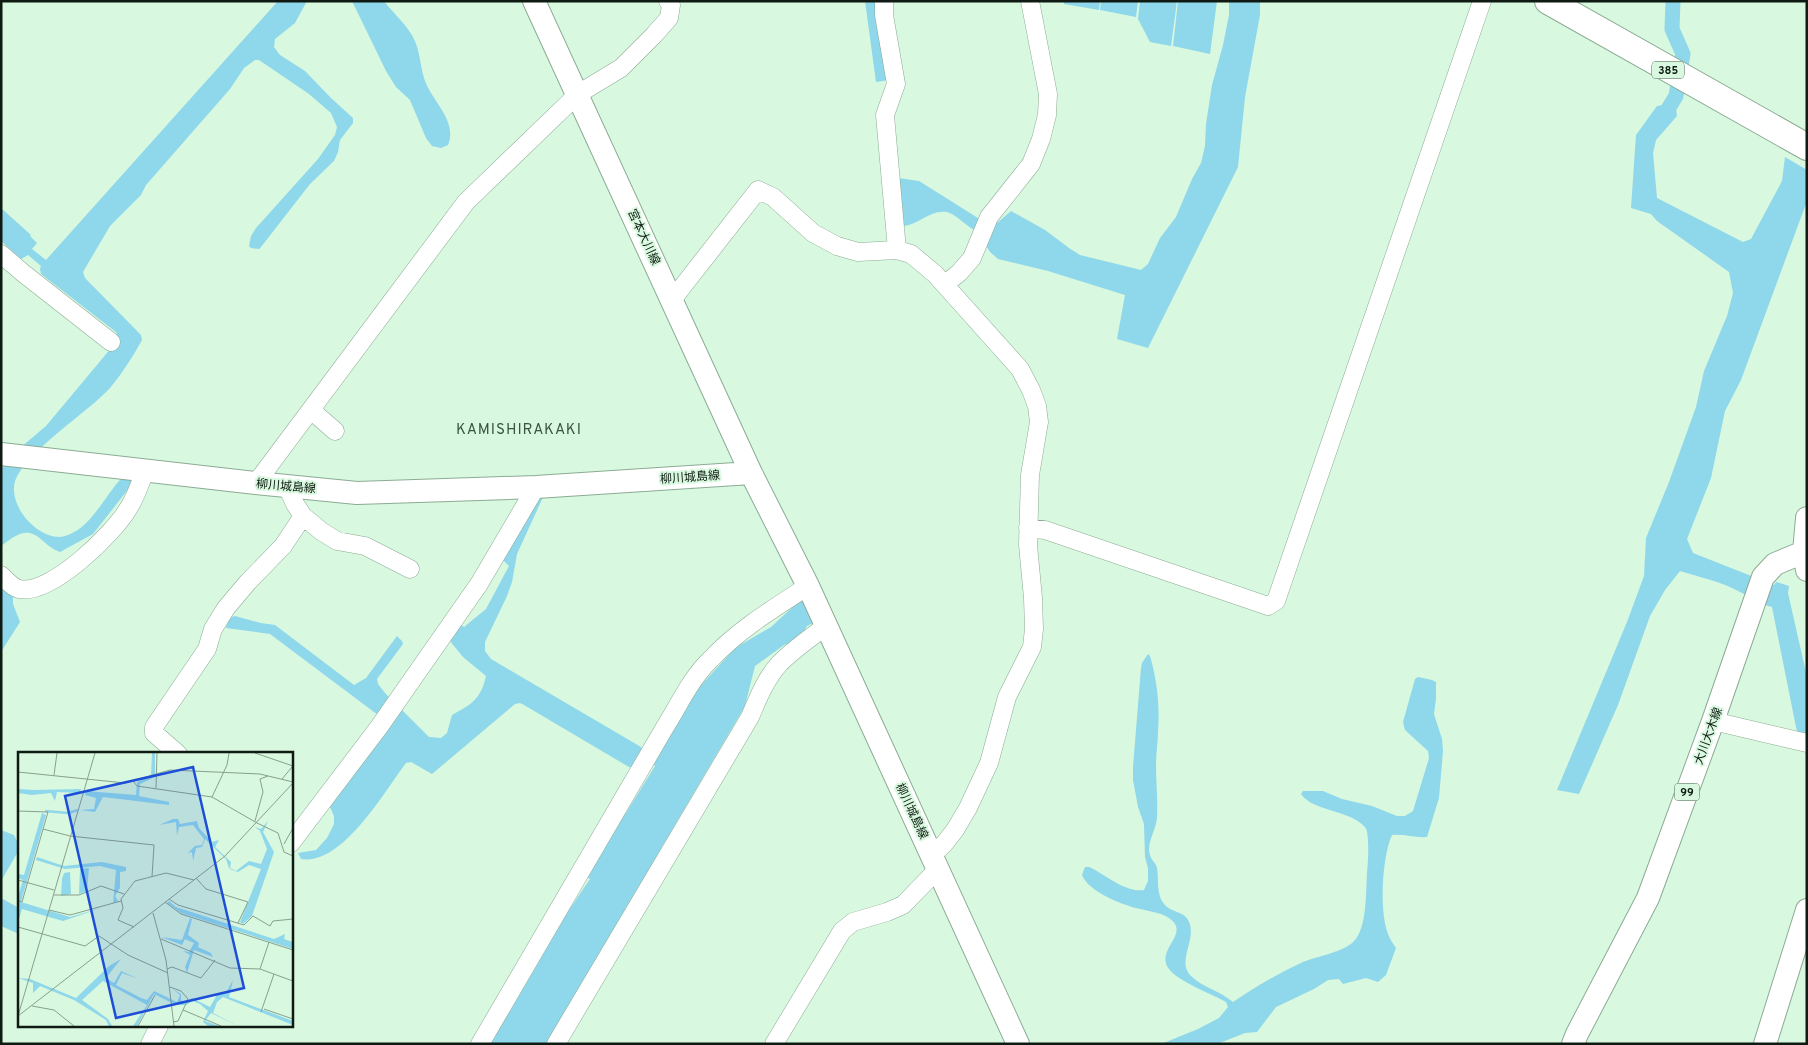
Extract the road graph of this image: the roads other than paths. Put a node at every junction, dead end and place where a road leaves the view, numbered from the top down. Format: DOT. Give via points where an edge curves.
graph roads {
  1 [pos="534,1"];
  2 [pos="668,1"];
  3 [pos="884,1"];
  4 [pos="1030,1"];
  5 [pos="1482,1"];
  6 [pos="1548,1"];
  7 [pos="578,94"];
  8 [pos="1798,142"];
  9 [pos="897,250"];
  10 [pos="1,254"];
  11 [pos="945,284"];
  12 [pos="672,300"];
  13 [pos="111,342"];
  14 [pos="310,410"];
  15 [pos="335,431"];
  16 [pos="1,454"];
  17 [pos="145,470"];
  18 [pos="751,473"];
  19 [pos="256,483"];
  20 [pos="287,486"];
  21 [pos="536,487"];
  22 [pos="303,516"];
  23 [pos="1807,518"];
  24 [pos="1028,528"];
  25 [pos="1805,561"];
  26 [pos="410,569"];
  27 [pos="1,575"];
  28 [pos="809,588"];
  29 [pos="826,626"];
  30 [pos="1713,722"];
  31 [pos="1807,743"];
  32 [pos="176,752"];
  33 [pos="292,842"];
  34 [pos="935,862"];
  35 [pos="1807,910"];
  36 [pos="157,1028"];
  37 [pos="150,1044"];
  38 [pos="480,1044"];
  39 [pos="556,1044"];
  40 [pos="774,1044"];
  41 [pos="1018,1044"];
  42 [pos="1573,1044"];
  43 [pos="1765,1044"];
  1 -- 7 [label="main road, 宮本大川線"];
  2 -- 7 [label="street" via="669,18 654,36 621,68"];
  3 -- 9 [label="street" via="896,84 886,115"];
  4 -- 11 [label="street" via="1048,94 1041,139 1030,164 989,217 972,258"];
  5 -- 24 [label="street" via="1276,601 1268,606 1045,530"];
  6 -- 8 [label="highway, 385"];
  7 -- 12 [label="main road, 宮本大川線"];
  7 -- 14 [label="street" via="466,202"];
  9 -- 11 [label="street" via="911,254"];
  9 -- 12 [label="street" via="858,252 837,246 813,233 773,197 758,190"];
  10 -- 13 [label="street"];
  11 -- 24 [label="street" via="1020,369 1031,390 1039,422 1030,475"];
  12 -- 18 [label="main road, 宮本大川線"];
  14 -- 15 [label="street"];
  14 -- 19 [label="street"];
  16 -- 17 [label="main road, 柳川城島線"];
  17 -- 19 [label="main road, 柳川城島線"];
  17 -- 27 [label="street" via="138,493 127,511 92,552 77,563 49,582 30,589 18,589"];
  18 -- 21 [label="main road, 柳川城島線"];
  18 -- 28 [label="main road, 柳川城島線"];
  19 -- 20 [label="main road, 柳川城島線"];
  20 -- 21 [label="main road, 柳川城島線" via="357,492"];
  20 -- 22 [label="street"];
  21 -- 33 [label="street" via="479,584 379,727"];
  22 -- 26 [label="street" via="337,541 365,546"];
  22 -- 32 [label="street" via="283,546 226,608 213,629 207,649 154,727 154,733"];
  23 -- 25 [label="main road, 大川大木線 / 99"];
  24 -- 34 [label="street" via="1033,598 1032,647 1007,698 989,763 968,808"];
  25 -- 30 [label="main road, 大川大木線 / 99" via="1774,564 1763,577"];
  28 -- 29 [label="main road, 柳川城島線"];
  28 -- 38 [label="street" via="744,630 709,660 665,727"];
  29 -- 34 [label="main road, 柳川城島線"];
  29 -- 39 [label="street" via="779,664 767,681 750,717"];
  30 -- 31 [label="street"];
  30 -- 42 [label="main road, 大川大木線 / 99" via="1648,898"];
  34 -- 40 [label="street" via="903,905 853,922 842,931"];
  34 -- 41 [label="main road, 柳川城島線"];
  35 -- 43 [label="main road"];
  36 -- 37 [label="street"];
}
